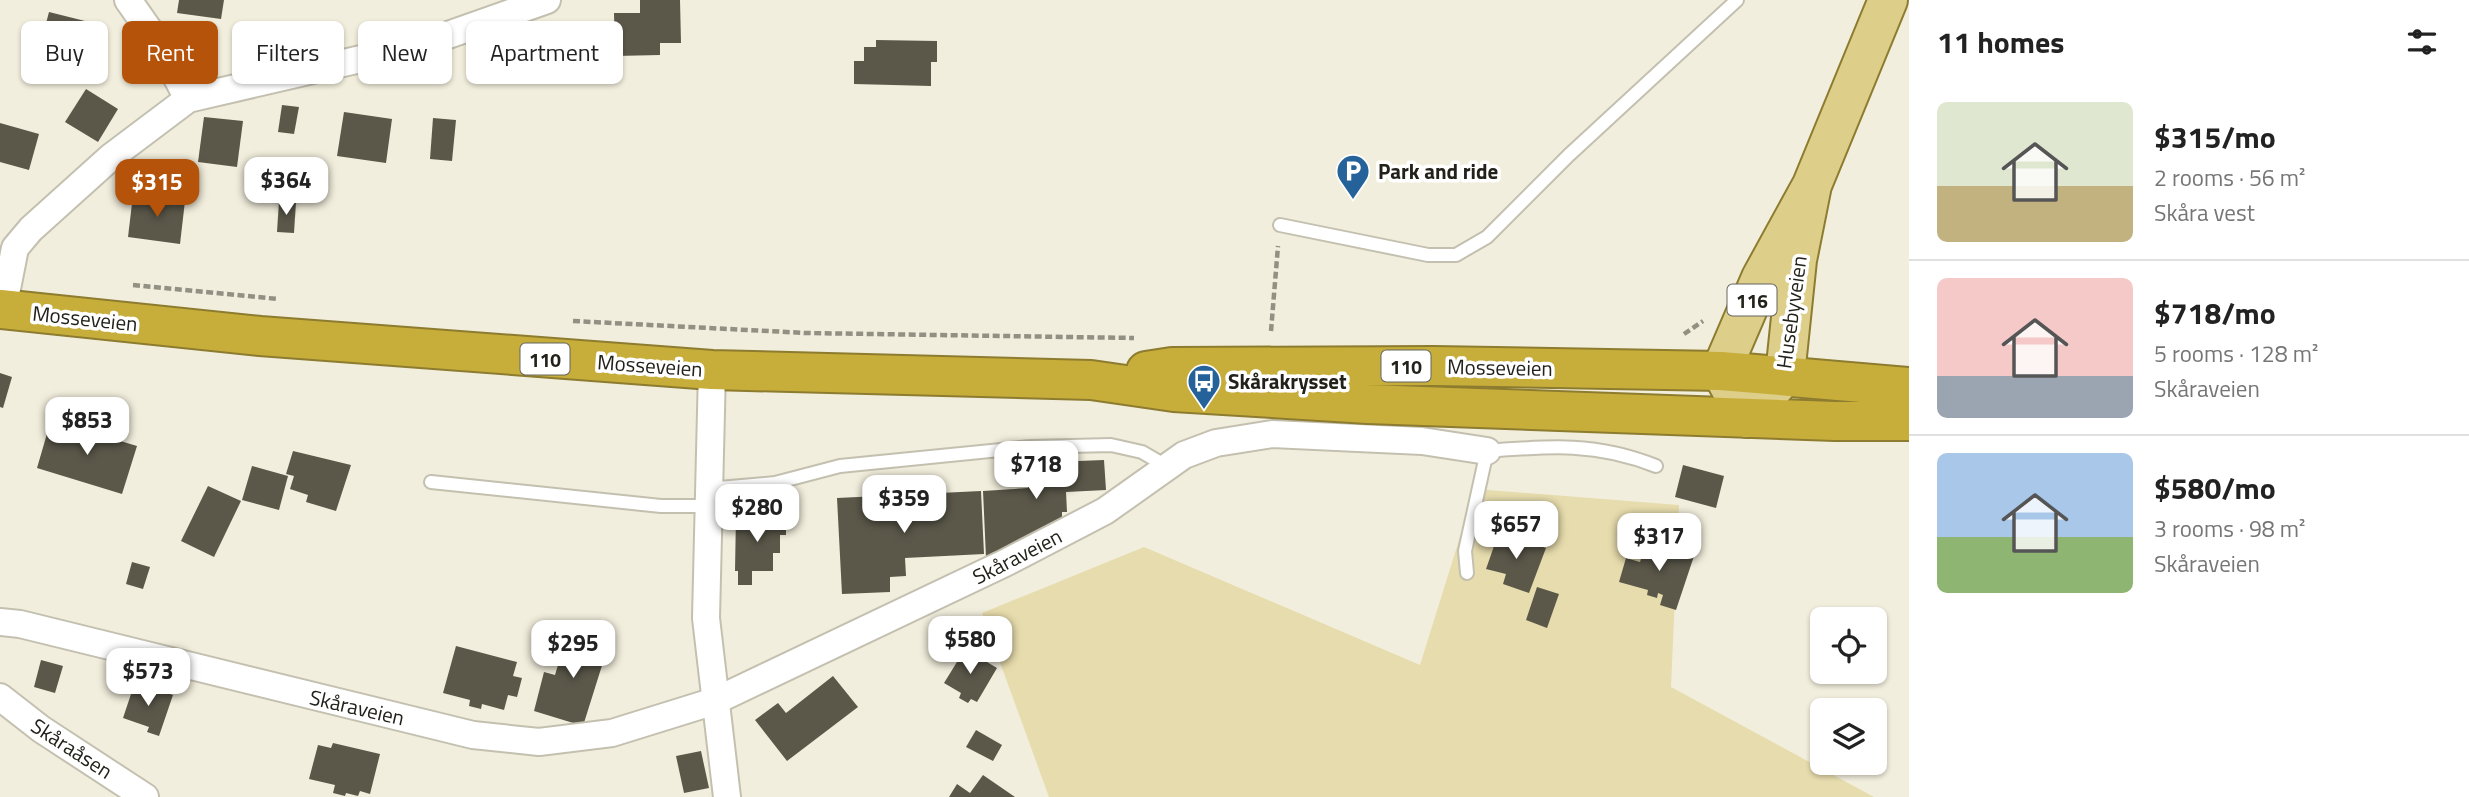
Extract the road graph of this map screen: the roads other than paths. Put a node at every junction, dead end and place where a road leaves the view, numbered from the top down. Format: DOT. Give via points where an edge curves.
graph roads {
  1 [pos="128,0"];
  2 [pos="547,0"];
  3 [pos="1737,0"];
  4 [pos="1888,0"];
  5 [pos="188,99"];
  6 [pos="1812,185"];
  7 [pos="1280,225"];
  8 [pos="1,309"];
  9 [pos="712,370"];
  10 [pos="1721,371"];
  11 [pos="1785,375"];
  12 [pos="1091,380"];
  13 [pos="1909,387"];
  14 [pos="1747,418"];
  15 [pos="1909,421"];
  16 [pos="1487,451"];
  17 [pos="1166,466"];
  18 [pos="1656,466"];
  19 [pos="431,482"];
  20 [pos="707,498"];
  21 [pos="1467,573"];
  22 [pos="0,622"];
  23 [pos="0,697"];
  24 [pos="715,701"];
  25 [pos="145,797"];
  26 [pos="727,797"];
  1 -- 5 [label="street" via="161,47"];
  2 -- 5 [label="street" via="417,46"];
  3 -- 7 [label="lane" via="1487,237 1456,255 1428,255"];
  4 -- 6 [label="main road, Husebyveien / 116"];
  5 -- 8 [label="street" via="111,157 31,229 15,248"];
  6 -- 10 [label="main road, Husebyveien / 116" via="1761,278"];
  6 -- 11 [label="main road, Husebyveien / 116" via="1797,260"];
  8 -- 9 [label="highway, Mosseveien / 110" via="260,337"];
  9 -- 12 [label="highway, Mosseveien / 110"];
  9 -- 20 [label="street"];
  10 -- 11 [label="highway, Mosseveien / 110"];
  10 -- 12 [label="highway, Mosseveien / 110" via="1172,367"];
  10 -- 14 [label="main road"];
  11 -- 13 [label="highway, Mosseveien / 110"];
  11 -- 14 [label="main road, Husebyveien"];
  12 -- 14 [label="highway, Mosseveien / 110" via="1174,392 1354,403"];
  14 -- 15 [label="highway, Mosseveien / 110"];
  16 -- 17 [label="street, Skåraveien" via="1422,441 1272,433 1216,443"];
  16 -- 18 [label="lane" via="1568,445 1624,453"];
  16 -- 21 [label="lane" via="1465,551"];
  17 -- 20 [label="lane" via="1142,452 1111,445 1030,447 840,466"];
  17 -- 24 [label="street, Skåraveien" via="1105,511"];
  19 -- 20 [label="lane" via="661,506"];
  20 -- 24 [label="street" via="706,618"];
  22 -- 24 [label="street, Skåraveien" via="473,735 539,742 612,733"];
  23 -- 25 [label="street, Skåraåsen"];
  24 -- 26 [label="street"];
}
